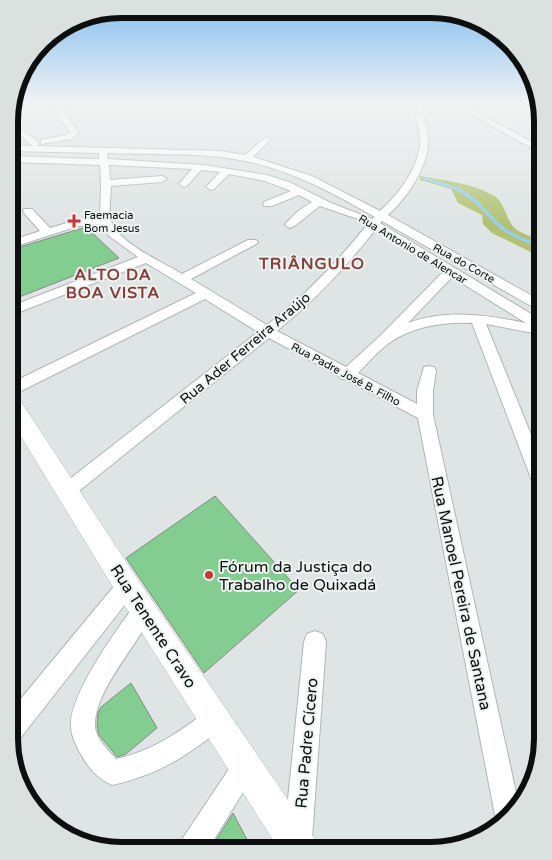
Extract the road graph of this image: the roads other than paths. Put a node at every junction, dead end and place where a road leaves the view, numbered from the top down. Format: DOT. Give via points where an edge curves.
graph roads {
  1 [pos="39,143"];
  2 [pos="263,143"];
  3 [pos="424,143"];
  4 [pos="35,144"];
  5 [pos="18,148"];
  6 [pos="18,149"];
  7 [pos="103,150"];
  8 [pos="247,158"];
  9 [pos="18,159"];
  10 [pos="102,164"];
  11 [pos="199,167"];
  12 [pos="226,171"];
  13 [pos="162,179"];
  14 [pos="106,183"];
  15 [pos="184,184"];
  16 [pos="211,187"];
  17 [pos="299,191"];
  18 [pos="320,201"];
  19 [pos="268,204"];
  20 [pos="28,210"];
  21 [pos="105,220"];
  22 [pos="378,220"];
  23 [pos="290,225"];
  24 [pos="47,232"];
  25 [pos="18,242"];
  26 [pos="252,242"];
  27 [pos="147,258"];
  28 [pos="450,272"];
  29 [pos="182,279"];
  30 [pos="206,294"];
  31 [pos="534,302"];
  32 [pos="18,308"];
  33 [pos="478,321"];
  34 [pos="534,323"];
  35 [pos="534,328"];
  36 [pos="268,332"];
  37 [pos="384,340"];
  38 [pos="429,371"];
  39 [pos="346,375"];
  40 [pos="18,387"];
  41 [pos="18,413"];
  42 [pos="425,415"];
  43 [pos="534,463"];
  44 [pos="68,490"];
  45 [pos="127,586"];
  46 [pos="143,610"];
  47 [pos="315,642"];
  48 [pos="215,719"];
  49 [pos="18,721"];
  50 [pos="246,766"];
  51 [pos="507,809"];
  52 [pos="195,842"];
  53 [pos="295,842"];
  54 [pos="299,842"];
  1 -- 4 [label="street"];
  2 -- 8 [label="street"];
  3 -- 22 [label="street, Rua Ader Ferreira Araújo" via="412,178 393,206"];
  4 -- 5 [label="street"];
  6 -- 7 [label="street, Rua do Corte"];
  7 -- 8 [label="street, Rua do Corte" via="189,152"];
  7 -- 10 [label="street"];
  8 -- 22 [label="street, Rua do Corte" via="313,179"];
  9 -- 10 [label="street, Rua Antonio de Alencar"];
  10 -- 11 [label="street, Rua Antonio de Alencar" via="158,163"];
  10 -- 14 [label="street"];
  11 -- 12 [label="street, Rua Antonio de Alencar"];
  11 -- 15 [label="street"];
  12 -- 16 [label="street"];
  12 -- 17 [label="street, Rua Antonio de Alencar" via="270,179"];
  13 -- 14 [label="street"];
  14 -- 21 [label="street"];
  17 -- 18 [label="street, Rua Antonio de Alencar"];
  17 -- 19 [label="street"];
  18 -- 22 [label="street, Rua Antonio de Alencar" via="336,209"];
  18 -- 23 [label="street"];
  20 -- 24 [label="street"];
  21 -- 24 [label="street" via="86,221"];
  21 -- 27 [label="street, Rua Padre José B. Filho" via="119,239"];
  22 -- 28 [label="street, Rua Antonio de Alencar"];
  22 -- 31 [label="street, Rua do Corte"];
  22 -- 36 [label="street, Rua Ader Ferreira Araújo" via="323,283"];
  24 -- 25 [label="street"];
  26 -- 29 [label="street"];
  27 -- 29 [label="street, Rua Padre José B. Filho"];
  27 -- 32 [label="street"];
  28 -- 34 [label="street, Rua Antonio de Alencar"];
  28 -- 37 [label="street"];
  29 -- 30 [label="street, Rua Padre José B. Filho"];
  30 -- 36 [label="street, Rua Padre José B. Filho"];
  30 -- 40 [label="street"];
  33 -- 35 [label="street"];
  33 -- 37 [label="street" via="431,321"];
  33 -- 43 [label="street"];
  36 -- 39 [label="street, Rua Padre José B. Filho"];
  36 -- 44 [label="street, Rua Ader Ferreira Araújo"];
  37 -- 39 [label="street"];
  38 -- 42 [label="street, Rua Manoel Pereira de Santana"];
  39 -- 42 [label="street, Rua Padre José B. Filho"];
  41 -- 44 [label="main road, Rua Tenente Cravo"];
  42 -- 51 [label="street, Rua Manoel Pereira de Santana"];
  44 -- 45 [label="main road, Rua Tenente Cravo"];
  45 -- 46 [label="main road, Rua Tenente Cravo"];
  45 -- 49 [label="street"];
  46 -- 48 [label="main road, Rua Tenente Cravo"];
  46 -- 48 [label="street" via="90,698 83,725 90,748 112,772 134,768 175,750"];
  47 -- 54 [label="street, Rua Padre Cícero"];
  48 -- 50 [label="main road, Rua Tenente Cravo"];
  50 -- 52 [label="street"];
  50 -- 53 [label="main road, Rua Tenente Cravo"];
}
